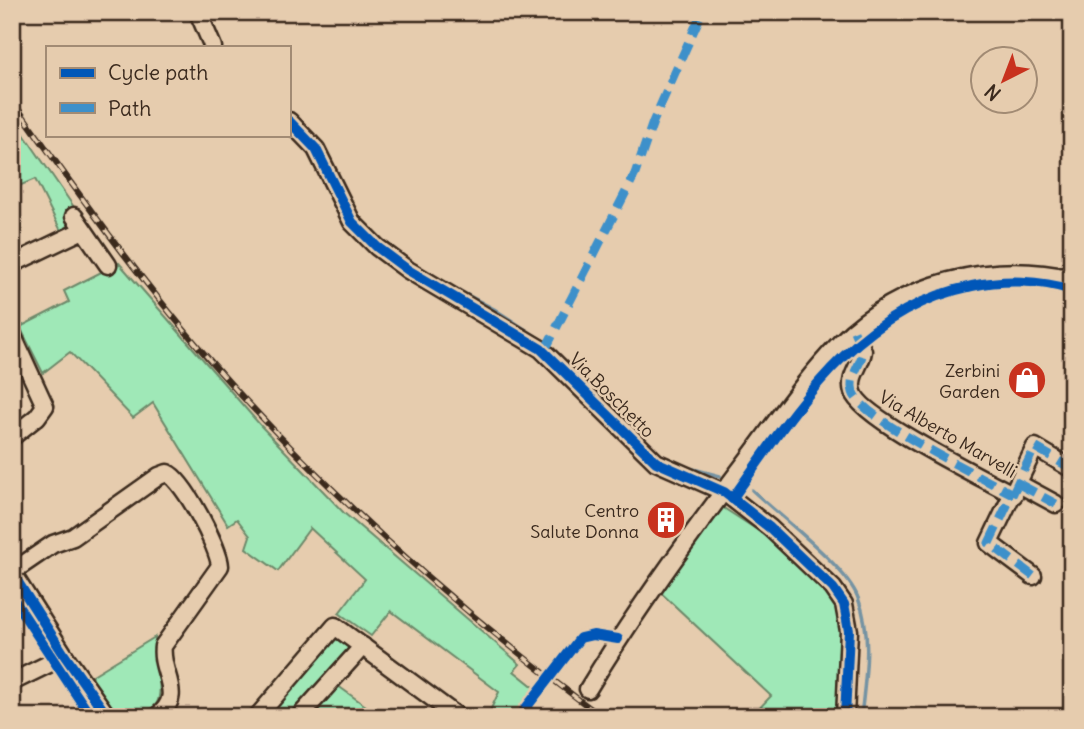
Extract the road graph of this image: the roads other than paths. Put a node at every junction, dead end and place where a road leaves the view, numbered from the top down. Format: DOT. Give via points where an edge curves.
graph roads {
  1 [pos="198,12"];
  2 [pos="213,46"];
  3 [pos="290,122"];
  4 [pos="12,264"];
  5 [pos="108,265"];
  6 [pos="1072,279"];
  7 [pos="854,331"];
  8 [pos="12,334"];
  9 [pos="12,437"];
  10 [pos="1072,469"];
  11 [pos="1016,490"];
  12 [pos="724,492"];
  13 [pos="1056,505"];
  14 [pos="12,572"];
  15 [pos="1033,576"];
  16 [pos="363,646"];
  17 [pos="65,656"];
  18 [pos="12,682"];
  19 [pos="589,689"];
  20 [pos="108,717"];
  21 [pos="156,717"];
  22 [pos="257,717"];
  23 [pos="299,717"];
  24 [pos="458,717"];
  25 [pos="845,717"];
  1 -- 2 [label="street"];
  3 -- 12 [label="street, Via Boschetto" via="316,149 352,222 377,247 541,349 660,464"];
  4 -- 5 [label="street" via="78,223"];
  6 -- 7 [label="street" via="1015,272 955,279 896,302"];
  7 -- 11 [label="street, Via Alberto Marvelli" via="863,351 852,379 859,403 905,434"];
  7 -- 12 [label="street" via="816,370"];
  8 -- 9 [label="street" via="44,402 44,410"];
  10 -- 11 [label="street, Via Alberto Marvelli" via="1035,447"];
  11 -- 13 [label="street, Via Alberto Marvelli"];
  11 -- 15 [label="street, Via Alberto Marvelli" via="989,543"];
  12 -- 19 [label="street" via="655,583"];
  12 -- 25 [label="street, Via Boschetto" via="770,528 842,599 850,653"];
  14 -- 17 [label="street"];
  14 -- 21 [label="street" via="53,544 73,537 159,476 175,477 200,517 220,566 163,646 171,699"];
  16 -- 22 [label="street" via="335,626"];
  16 -- 23 [label="street"];
  16 -- 24 [label="street"];
  17 -- 18 [label="street"];
  17 -- 20 [label="street"];
}
